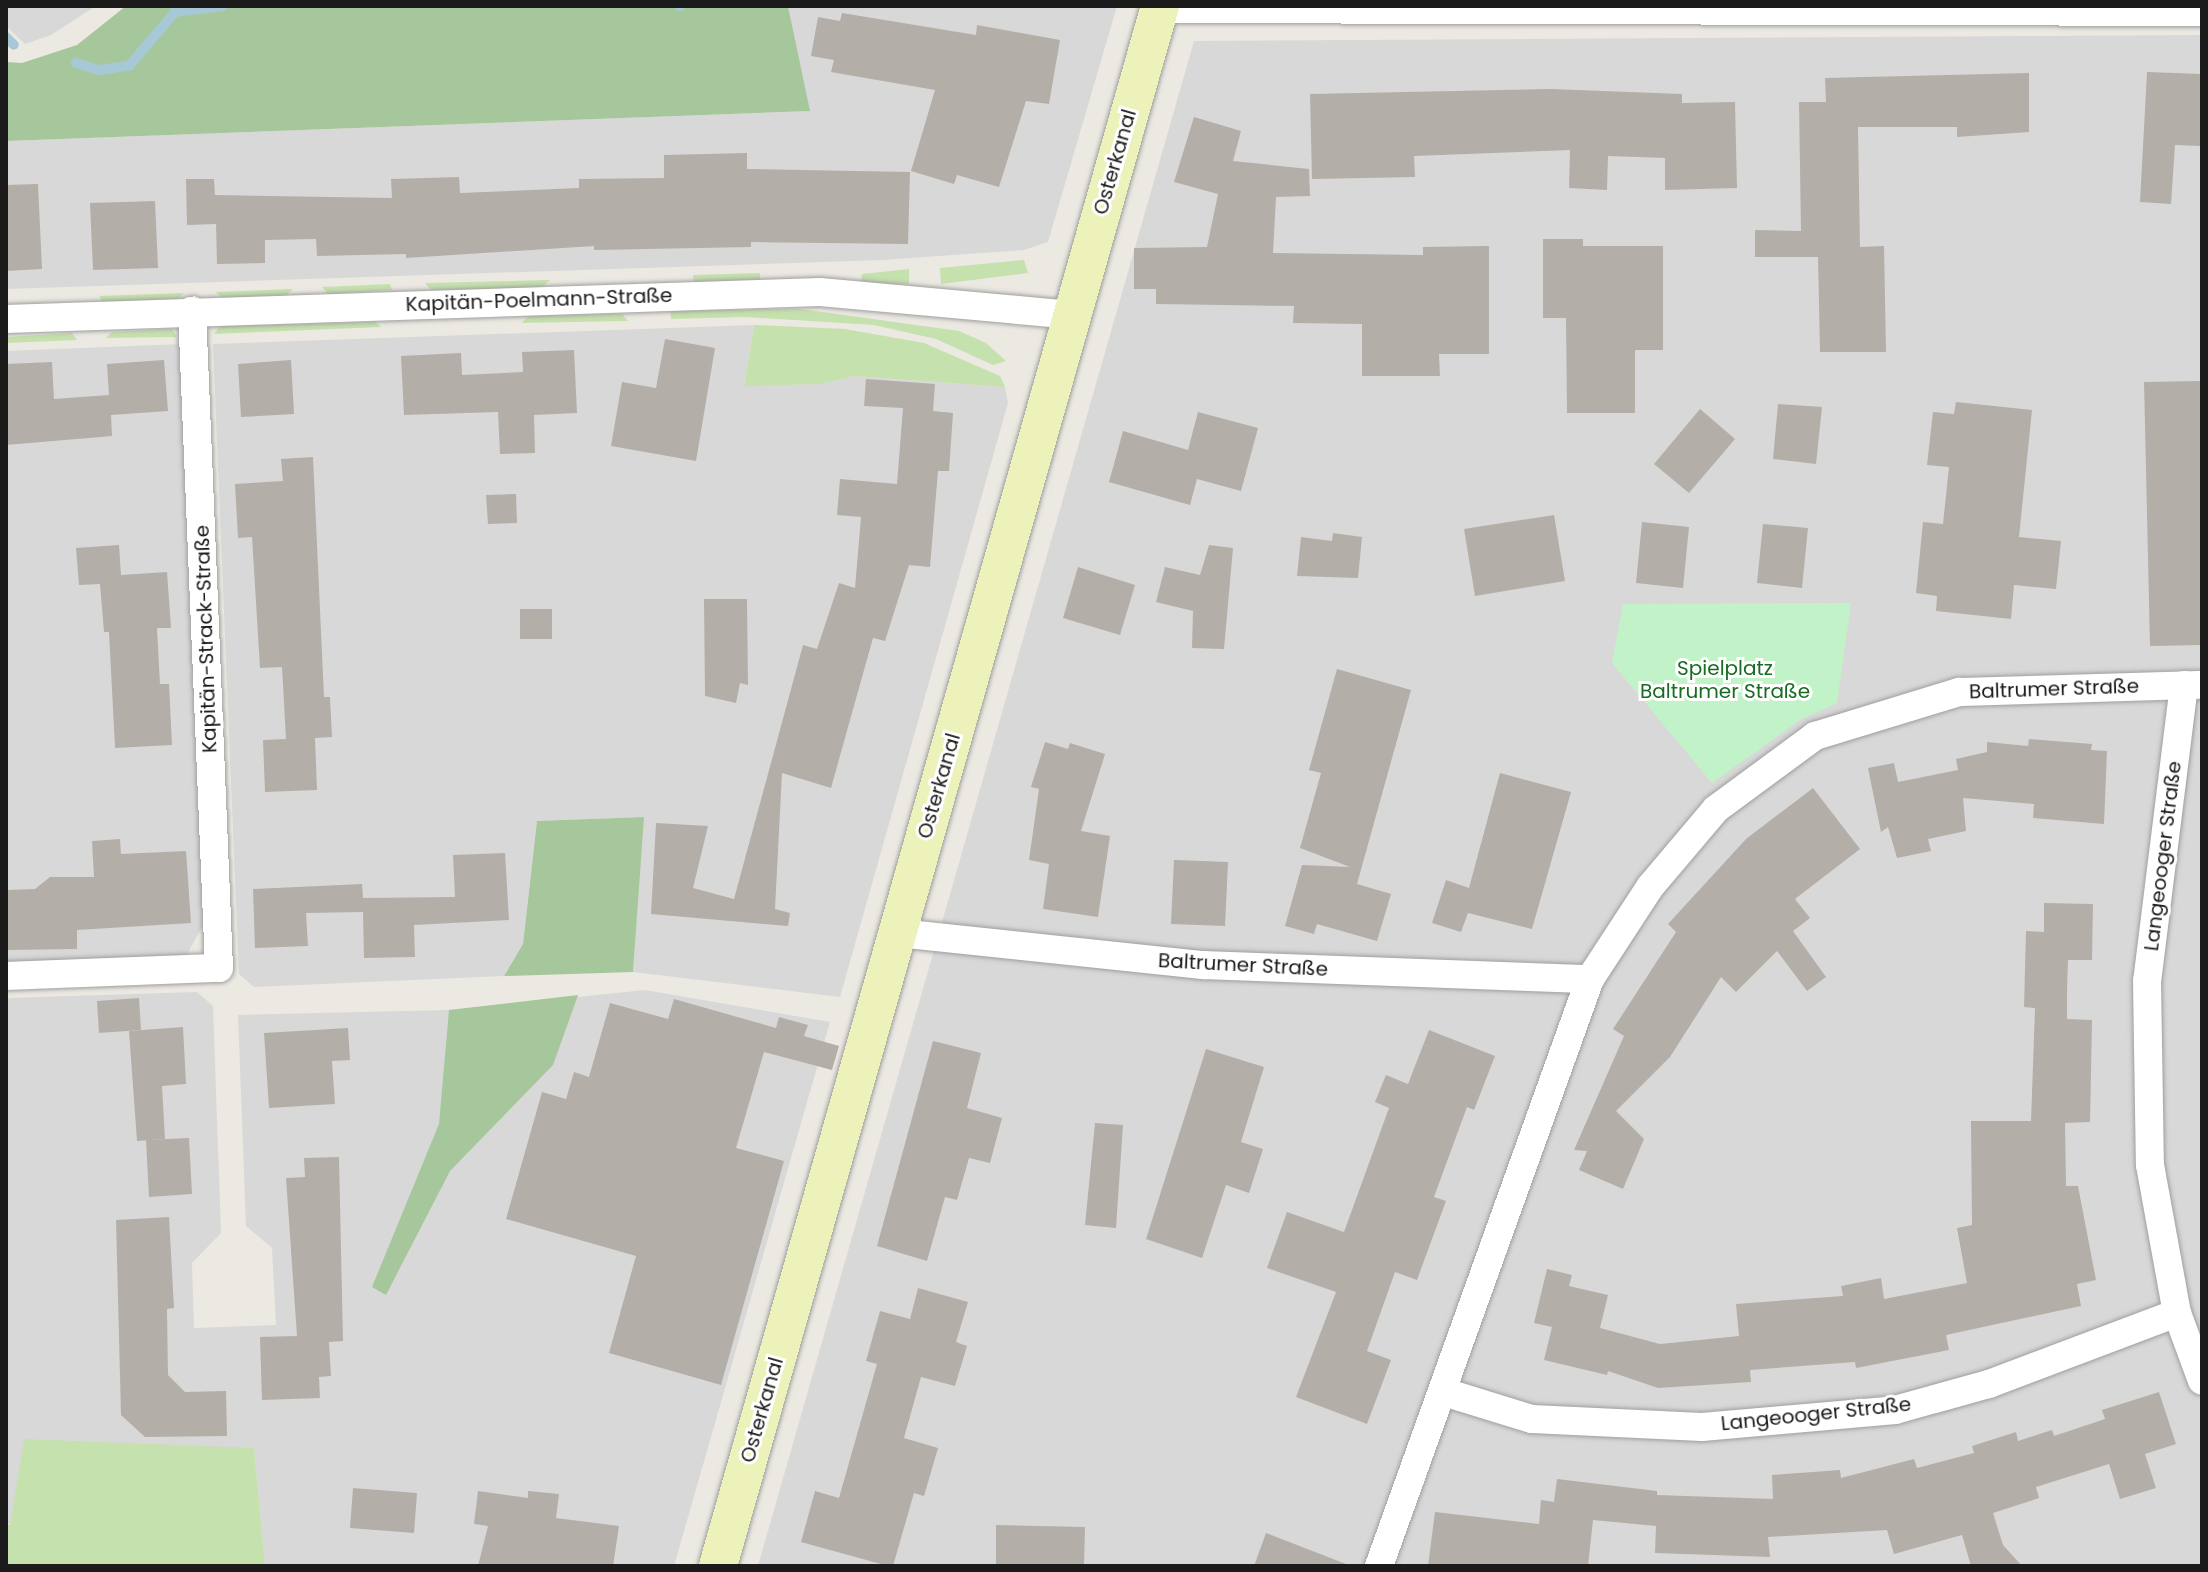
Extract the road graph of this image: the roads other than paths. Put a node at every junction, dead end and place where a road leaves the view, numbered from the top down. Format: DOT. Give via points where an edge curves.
graph roads {
  1 [pos="1159,8"];
  2 [pos="2202,12"];
  3 [pos="192,311"];
  4 [pos="1071,315"];
  5 [pos="6,319"];
  6 [pos="2193,685"];
  7 [pos="898,933"];
  8 [pos="6,976"];
  9 [pos="1590,979"];
  10 [pos="2177,1313"];
  11 [pos="2202,1381"];
  12 [pos="1444,1392"];
  13 [pos="718,1566"];
  14 [pos="1379,1566"];
  1 -- 2 [label="street"];
  1 -- 4 [label="main road, Osterkanal"];
  3 -- 4 [label="street, Kapitän-Poelmann-Straße" via="820,292"];
  3 -- 5 [label="street, Kapitän-Poelmann-Straße"];
  3 -- 8 [label="street, Kapitän-Strack-Straße" via="219,968"];
  4 -- 7 [label="main road, Osterkanal"];
  6 -- 9 [label="street, Baltrumer Straße" via="1959,692 1815,736 1716,809 1650,887"];
  6 -- 10 [label="street, Langeooger Straße" via="2147,981 2150,1165"];
  7 -- 9 [label="street, Baltrumer Straße" via="1203,965"];
  7 -- 13 [label="main road, Osterkanal"];
  9 -- 12 [label="street, Baltrumer Straße"];
  10 -- 11 [label="street, Langeooger Straße"];
  10 -- 12 [label="street, Langeooger Straße" via="1989,1384 1895,1410 1702,1427 1532,1419"];
  12 -- 14 [label="street, Baltrumer Straße"];
}
